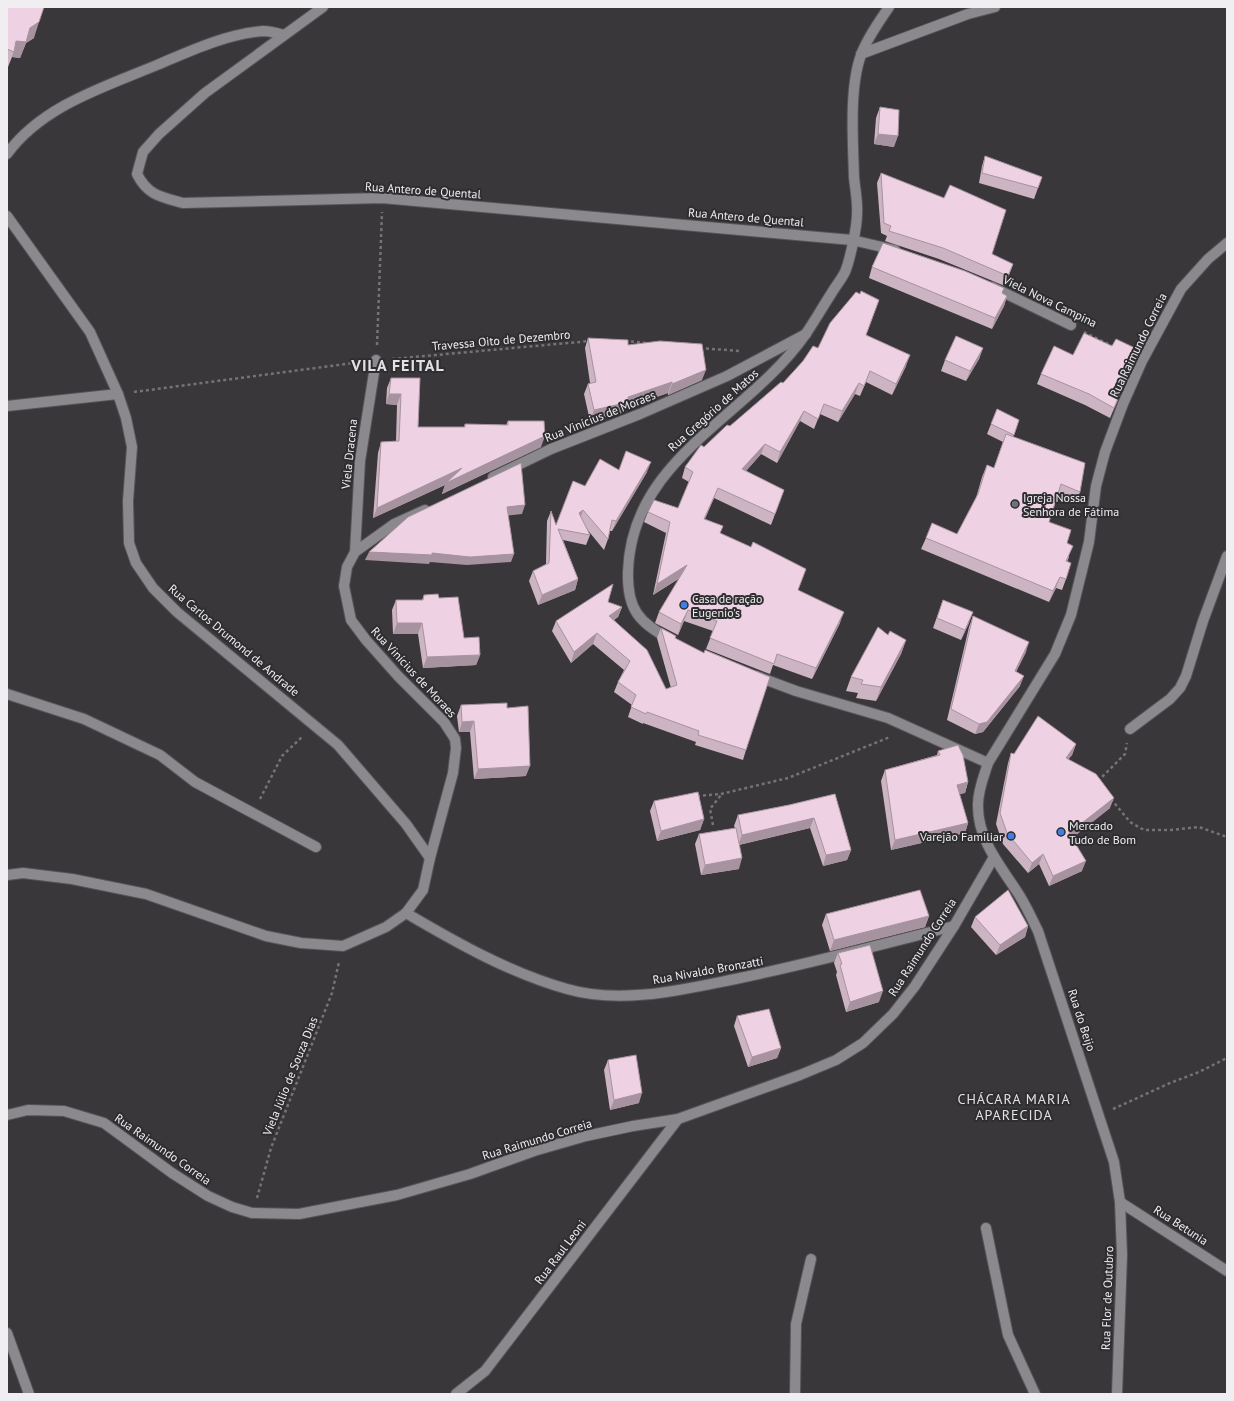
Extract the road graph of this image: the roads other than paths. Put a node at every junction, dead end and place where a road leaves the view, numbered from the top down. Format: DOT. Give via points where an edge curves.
graph roads {
  1 [pos="323,7"];
  2 [pos="889,7"];
  3 [pos="994,7"];
  4 [pos="284,35"];
  5 [pos="861,54"];
  6 [pos="7,154"];
  7 [pos="7,216"];
  8 [pos="852,240"];
  9 [pos="1227,243"];
  10 [pos="904,253"];
  11 [pos="983,283"];
  12 [pos="1071,325"];
  13 [pos="806,334"];
  14 [pos="376,360"];
  15 [pos="118,394"];
  16 [pos="7,406"];
  17 [pos="481,483"];
  18 [pos="433,506"];
  19 [pos="355,552"];
  20 [pos="1227,556"];
  21 [pos="676,642"];
  22 [pos="744,672"];
  23 [pos="7,694"];
  24 [pos="1130,729"];
  25 [pos="988,763"];
  26 [pos="316,847"];
  27 [pos="994,857"];
  28 [pos="430,858"];
  29 [pos="7,875"];
  30 [pos="406,913"];
  31 [pos="954,926"];
  32 [pos="7,1115"];
  33 [pos="678,1119"];
  34 [pos="1120,1202"];
  35 [pos="986,1228"];
  36 [pos="811,1259"];
  37 [pos="1227,1271"];
  38 [pos="7,1333"];
  39 [pos="30,1394"];
  40 [pos="456,1394"];
  41 [pos="795,1394"];
  42 [pos="1035,1394"];
  43 [pos="1117,1394"];
  1 -- 4 [label="street, Rua Antero de Quental"];
  2 -- 5 [label="street, Rua Gregório de Matos"];
  3 -- 5 [label="street" via="968,14"];
  4 -- 6 [label="street" via="265,31 228,38 99,89 55,111 36,124 15,142"];
  4 -- 8 [label="street, Rua Antero de Quental" via="205,93 159,134 143,152 137,174 142,185 156,196 183,203 382,198"];
  5 -- 8 [label="street, Rua Gregório de Matos" via="854,79 853,137 857,214"];
  7 -- 15 [label="street, Rua Carlos Drumond de Andrade" via="90,332"];
  8 -- 10 [label="street"];
  8 -- 13 [label="street, Rua Gregório de Matos" via="845,272"];
  9 -- 25 [label="street, Rua Raimundo Correia" via="1208,259 1181,289 1142,361 1105,452 1096,486 1090,542 1071,615 1055,654"];
  11 -- 12 [label="street, Viela Nova Campina"];
  13 -- 17 [label="street, Rua Vinícius de Moraes" via="727,376 551,449"];
  13 -- 21 [label="street, Rua Gregório de Matos" via="768,379 677,459 653,492 636,523 628,561 631,605 639,618"];
  14 -- 19 [label="street, Viela Dracena" via="360,461"];
  15 -- 16 [label="street"];
  15 -- 28 [label="street, Rua Carlos Drumond de Andrade" via="132,446 128,501 129,543 136,563 154,588 177,612 338,745 406,824"];
  18 -- 19 [label="street, Rua Vinícius de Moraes" via="394,524"];
  19 -- 28 [label="street, Rua Vinícius de Moraes" via="346,567 344,586 351,620 398,676 444,722 455,740 453,774"];
  20 -- 24 [label="street" via="1180,688 1170,699"];
  22 -- 25 [label="street" via="796,691 888,718"];
  23 -- 26 [label="street" via="84,719 160,755 195,782"];
  25 -- 27 [label="street, Rua Raimundo Correia" via="981,783 979,820 983,836"];
  27 -- 31 [label="street, Rua Raimundo Correia"];
  27 -- 34 [label="street, Rua do Beijo" via="1028,909 1038,931 1100,1115 1114,1162"];
  28 -- 30 [label="street, Rua Vinícius de Moraes" via="423,890"];
  29 -- 30 [label="street, Rua Vinícius de Moraes" via="23,873 72,879 146,894 266,936 301,943 343,946 386,927"];
  30 -- 31 [label="street, Rua Nivaldo Bronzatti" via="456,942 528,975 568,990 613,996 675,991 802,965"];
  31 -- 33 [label="street, Rua Raimundo Correia" via="915,986 893,1014 863,1043 836,1060 807,1072"];
  32 -- 33 [label="street, Rua Raimundo Correia" via="28,1110 64,1111 104,1123 208,1196 252,1213 299,1214 397,1195 586,1136"];
  33 -- 40 [label="street, Rua Raul Leoni" via="486,1371"];
  34 -- 37 [label="street, Rua Betunia"];
  34 -- 43 [label="street, Rua Flor de Outubro" via="1122,1255"];
  35 -- 42 [label="street" via="1008,1336"];
  36 -- 41 [label="street" via="796,1324"];
  38 -- 39 [label="street"];
}
